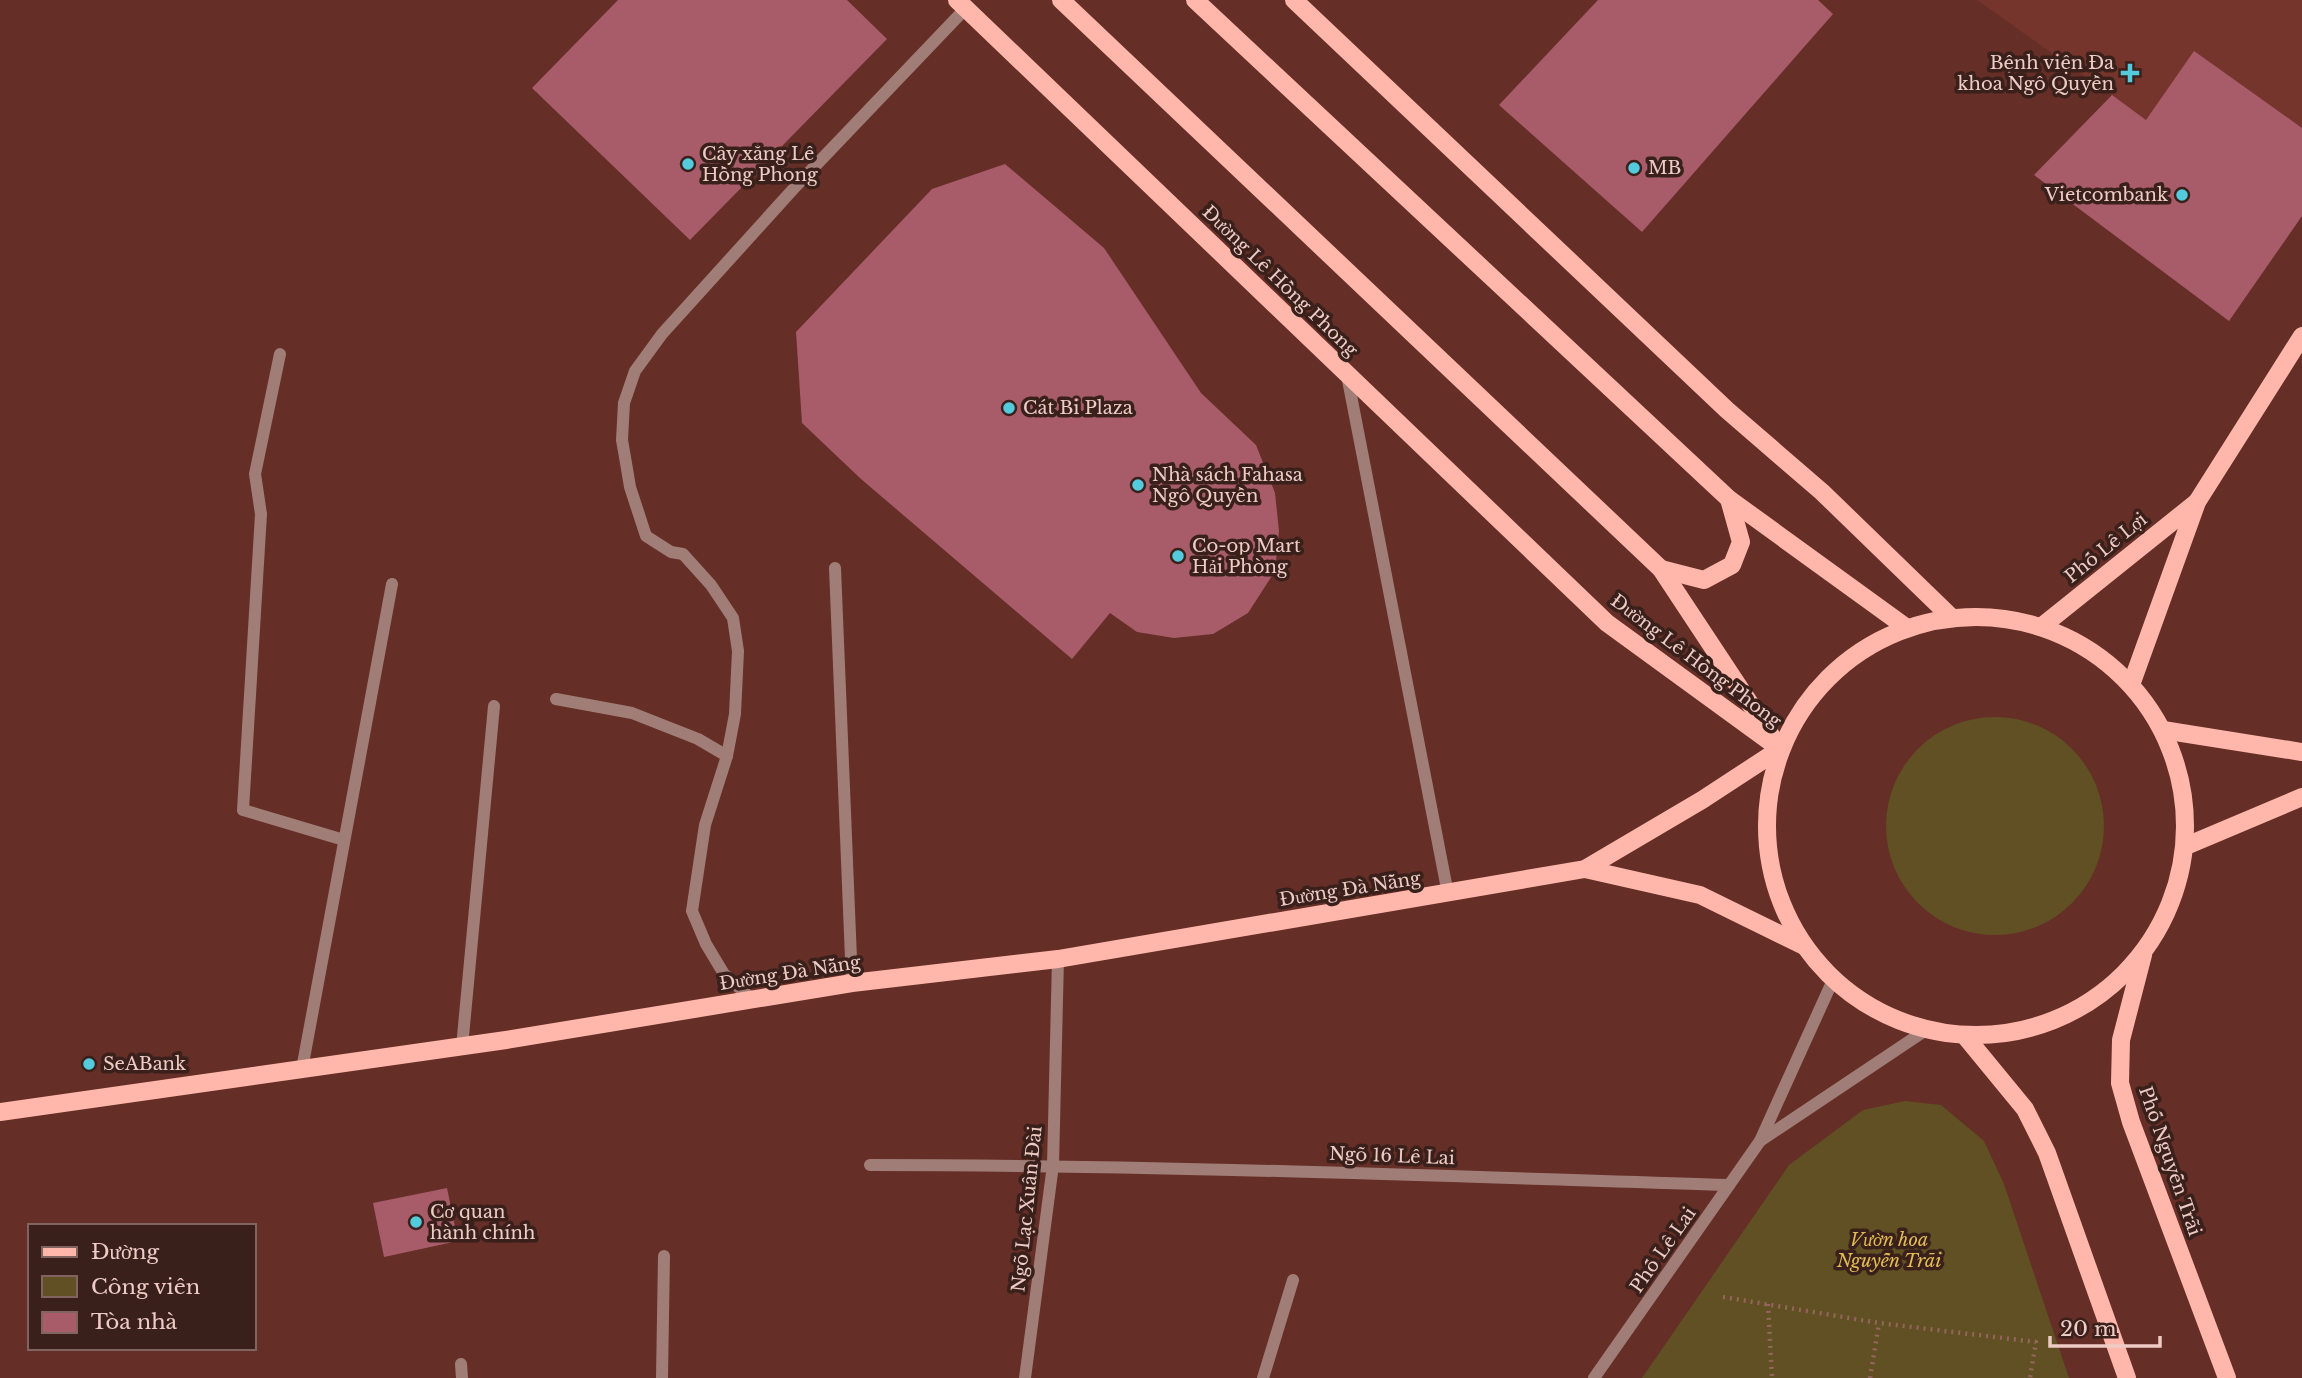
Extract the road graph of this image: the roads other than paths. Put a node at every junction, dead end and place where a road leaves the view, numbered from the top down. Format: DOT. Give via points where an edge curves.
graph roads {
  1 [pos="1061,0"];
  2 [pos="1195,0"];
  3 [pos="1294,0"];
  4 [pos="966,3"];
  5 [pos="2302,336"];
  6 [pos="280,354"];
  7 [pos="1347,374"];
  8 [pos="1729,499"];
  9 [pos="2197,502"];
  10 [pos="835,568"];
  11 [pos="1661,569"];
  12 [pos="392,584"];
  13 [pos="1952,618"];
  14 [pos="2041,626"];
  15 [pos="1907,628"];
  16 [pos="2132,685"];
  17 [pos="556,699"];
  18 [pos="494,706"];
  19 [pos="2163,730"];
  20 [pos="1780,749"];
  21 [pos="2302,752"];
  22 [pos="727,756"];
  23 [pos="2302,797"];
  24 [pos="344,840"];
  25 [pos="2186,846"];
  26 [pos="1585,869"];
  27 [pos="1448,894"];
  28 [pos="1802,945"];
  29 [pos="2144,953"];
  30 [pos="1058,959"];
  31 [pos="1833,980"];
  32 [pos="852,983"];
  33 [pos="753,1000"];
  34 [pos="1926,1030"];
  35 [pos="1965,1036"];
  36 [pos="462,1047"];
  37 [pos="302,1069"];
  38 [pos="0,1112"];
  39 [pos="1760,1141"];
  40 [pos="870,1165"];
  41 [pos="1054,1165"];
  42 [pos="1729,1185"];
  43 [pos="664,1256"];
  44 [pos="1293,1280"];
  45 [pos="662,1378"];
  46 [pos="1025,1378"];
  47 [pos="1263,1378"];
  48 [pos="1594,1378"];
  49 [pos="2127,1378"];
  50 [pos="2227,1378"];
  1 -- 11 [label="main road, Đường Lê Hồng Phong"];
  2 -- 8 [label="main road"];
  3 -- 13 [label="main road"];
  4 -- 7 [label="main road, Đường Lê Hồng Phong"];
  4 -- 22 [label="street" via="662,334 635,371 624,403 622,440 630,487 646,536 683,554 711,584 733,618 738,651 736,701"];
  5 -- 9 [label="main road, Phố Lê Lợi"];
  6 -- 24 [label="street" via="255,474 261,514 243,810"];
  7 -- 20 [label="main road, Đường Lê Hồng Phong" via="1607,623"];
  7 -- 27 [label="street"];
  8 -- 11 [label="main road" via="1741,542 1732,565 1704,580"];
  8 -- 15 [label="main road"];
  9 -- 14 [label="main road, Phố Lê Lợi"];
  9 -- 16 [label="main road, Phố Lê Lợi"];
  10 -- 32 [label="street"];
  11 -- 20 [label="main road, Đường Lê Hồng Phong"];
  12 -- 24 [label="street"];
  13 -- 14 [label="main road" via="1997,618"];
  13 -- 15 [label="main road"];
  14 -- 16 [label="main road" via="2090,650"];
  15 -- 20 [label="main road" via="1867,647 1830,675 1801,709"];
  16 -- 19 [label="main road"];
  17 -- 22 [label="street" via="632,713 698,738"];
  18 -- 36 [label="street"];
  19 -- 21 [label="main road"];
  19 -- 25 [label="main road" via="2183,786"];
  20 -- 26 [label="main road, Đường Đà Nẵng"];
  20 -- 28 [label="main road" via="1766,816 1773,883"];
  22 -- 33 [label="street" via="705,825 692,911 723,974"];
  23 -- 25 [label="main road"];
  24 -- 37 [label="street"];
  25 -- 29 [label="main road" via="2172,902"];
  26 -- 27 [label="main road, Đường Đà Nẵng"];
  26 -- 28 [label="main road, Đường Đà Nẵng" via="1700,895"];
  27 -- 30 [label="main road, Đường Đà Nẵng"];
  28 -- 31 [label="main road"];
  29 -- 35 [label="main road" via="2108,989 2064,1016 2016,1032"];
  29 -- 50 [label="main road, Phố Nguyễn Trãi" via="2121,1040 2120,1083"];
  30 -- 32 [label="main road, Đường Đà Nẵng"];
  30 -- 41 [label="street, Ngõ Lạc Xuân Đài"];
  31 -- 34 [label="main road" via="1876,1011"];
  31 -- 39 [label="street, Phố Lê Lai"];
  32 -- 33 [label="main road, Đường Đà Nẵng"];
  33 -- 36 [label="main road, Đường Đà Nẵng"];
  34 -- 35 [label="main road"];
  34 -- 39 [label="street, Phố Lê Lai"];
  35 -- 49 [label="main road" via="2025,1109 2042,1142"];
  36 -- 37 [label="main road, Đường Đà Nẵng"];
  37 -- 38 [label="main road, Đường Đà Nẵng"];
  39 -- 42 [label="street, Phố Lê Lai"];
  40 -- 41 [label="street, Ngõ 16 Lê Lai"];
  41 -- 42 [label="street, Ngõ 16 Lê Lai"];
  41 -- 46 [label="street, Ngõ Lạc Xuân Đài"];
  42 -- 48 [label="street, Phố Lê Lai"];
  43 -- 45 [label="street"];
  44 -- 47 [label="street"];
}
